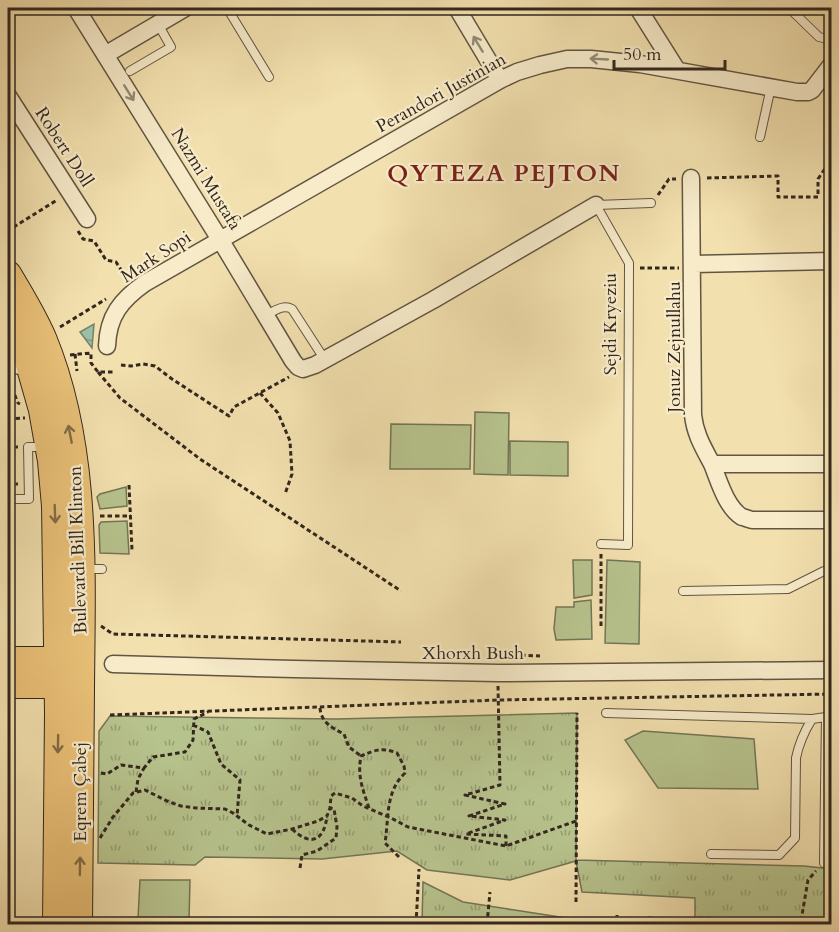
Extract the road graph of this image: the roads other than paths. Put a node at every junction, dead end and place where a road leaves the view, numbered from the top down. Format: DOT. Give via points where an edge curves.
graph roads {
  1 [pos="76,8"];
  2 [pos="185,8"];
  3 [pos="227,8"];
  4 [pos="457,8"];
  5 [pos="638,8"];
  6 [pos="789,8"];
  7 [pos="158,23"];
  8 [pos="831,40"];
  9 [pos="105,55"];
  10 [pos="831,64"];
  11 [pos="677,70"];
  12 [pos="130,71"];
  13 [pos="269,77"];
  14 [pos="500,80"];
  15 [pos="771,87"];
  16 [pos="8,96"];
  17 [pos="760,137"];
  18 [pos="692,178"];
  19 [pos="651,203"];
  20 [pos="596,206"];
  21 [pos="82,224"];
  22 [pos="221,240"];
  23 [pos="831,261"];
  24 [pos="693,266"];
  25 [pos="8,274"];
  26 [pos="266,315"];
  27 [pos="8,316"];
  28 [pos="108,346"];
  29 [pos="325,360"];
  30 [pos="18,362"];
  31 [pos="49,447"];
  32 [pos="712,464"];
  33 [pos="831,464"];
  34 [pos="8,499"];
  35 [pos="831,520"];
  36 [pos="601,544"];
  37 [pos="824,571"];
  38 [pos="683,591"];
  39 [pos="8,660"];
  40 [pos="113,664"];
  41 [pos="831,670"];
  42 [pos="69,673"];
  43 [pos="8,685"];
  44 [pos="606,713"];
  45 [pos="812,719"];
  46 [pos="711,854"];
  47 [pos="824,863"];
  48 [pos="56,924"];
  49 [pos="79,924"];
  1 -- 9 [label="street, Nazmi Mustafa"];
  2 -- 7 [label="street"];
  3 -- 13 [label="lane"];
  14 -- 4 [label="street, one-way"];
  5 -- 11 [label="street"];
  6 -- 8 [label="lane" via="819,37"];
  7 -- 9 [label="street"];
  7 -- 12 [label="lane" via="171,47"];
  9 -- 22 [label="street, Nazmi Mustafa, one-way"];
  10 -- 15 [label="street, Perandori Justinian" via="808,92"];
  11 -- 14 [label="street, Perandori Justinian, one-way" via="611,60 567,59"];
  11 -- 15 [label="street, Perandori Justinian"];
  14 -- 22 [label="street, Perandori Justinian"];
  15 -- 17 [label="lane"];
  16 -- 21 [label="street, Robert Doll"];
  18 -- 24 [label="street, Jonuz Zejnullahu"];
  19 -- 20 [label="lane"];
  20 -- 29 [label="street"];
  20 -- 36 [label="lane, Sejdi Kryeziu" via="629,263 628,544"];
  22 -- 26 [label="street, Nazmi Mustafa"];
  22 -- 28 [label="street, Mark Sopi" via="134,291 115,312"];
  23 -- 24 [label="street"];
  24 -- 32 [label="street, Jonuz Zejnullahu" via="693,414 695,429"];
  42 -- 25 [label="main road, Bulevardi Bill Klinton, one-way" via="91,569 74,456 55,370 42,335"];
  26 -- 29 [label="lane" via="283,306 292,309"];
  26 -- 29 [label="street, Nazmi Mustafa" via="298,367 309,368"];
  27 -- 30 [label="main road, Bulevardi Bill Klinton"];
  30 -- 31 [label="main road, Bulevardi Bill Klinton" via="42,410"];
  31 -- 34 [label="lane" via="28,447 29,499"];
  31 -- 42 [label="main road, Bulevardi Bill Klinton, one-way"];
  32 -- 33 [label="street"];
  32 -- 35 [label="street, Jonuz Zejnullahu" via="728,501 743,517"];
  37 -- 38 [label="lane" via="788,589"];
  39 -- 42 [label="main road"];
  40 -- 41 [label="street, Xhorxh Bush" via="498,673"];
  42 -- 43 [label="main road"];
  42 -- 48 [label="main road, Eqrem Çabej, one-way"];
  49 -- 42 [label="main road, Eqrem Çabej, one-way"];
  44 -- 45 [label="lane"];
  45 -- 46 [label="lane" via="803,733 796,758 795,838 779,855"];
  45 -- 47 [label="lane" via="826,717"];
}
